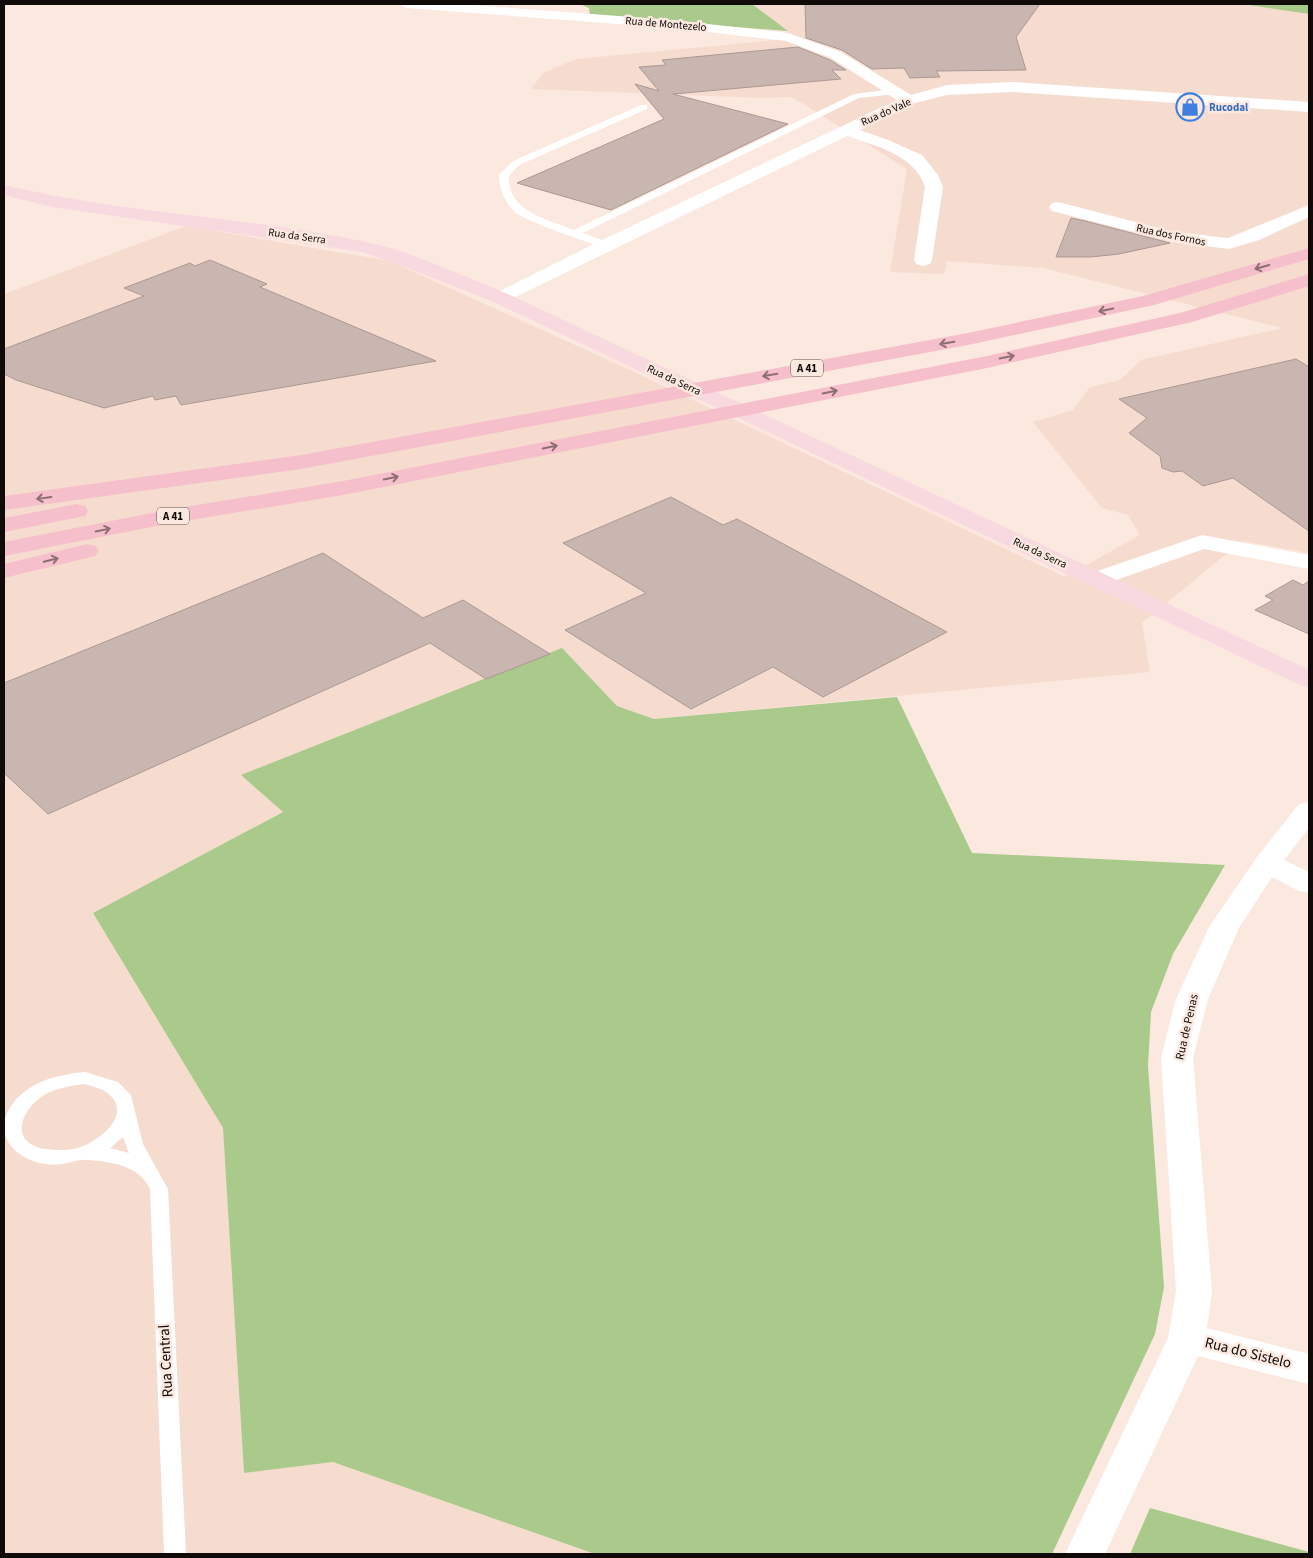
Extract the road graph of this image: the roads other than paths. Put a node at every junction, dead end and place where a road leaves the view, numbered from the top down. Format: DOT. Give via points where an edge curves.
graph roads {
  1 [pos="406,4"];
  2 [pos="893,92"];
  3 [pos="909,100"];
  4 [pos="644,107"];
  5 [pos="1309,107"];
  6 [pos="846,130"];
  7 [pos="4,190"];
  8 [pos="1058,207"];
  9 [pos="1309,210"];
  10 [pos="574,233"];
  11 [pos="606,245"];
  12 [pos="1309,253"];
  13 [pos="923,260"];
  14 [pos="1309,280"];
  15 [pos="500,298"];
  16 [pos="301,462"];
  17 [pos="343,488"];
  18 [pos="4,503"];
  19 [pos="4,525"];
  20 [pos="4,549"];
  21 [pos="1309,562"];
  22 [pos="4,571"];
  23 [pos="1097,579"];
  24 [pos="1309,680"];
  25 [pos="1309,810"];
  26 [pos="1267,863"];
  27 [pos="1309,884"];
  28 [pos="127,1110"];
  29 [pos="84,1155"];
  30 [pos="148,1170"];
  31 [pos="1187,1338"];
  32 [pos="1309,1369"];
  33 [pos="175,1554"];
  34 [pos="1085,1554"];
  1 -- 2 [label="street, Rua de Montezelo" via="780,35 836,55"];
  2 -- 3 [label="street, Rua de Montezelo"];
  2 -- 10 [label="lane" via="857,96"];
  3 -- 5 [label="street, Rua do Vale" via="948,90 1013,87"];
  3 -- 6 [label="street, Rua do Vale"];
  4 -- 10 [label="lane" via="516,163 504,175 503,184 517,209"];
  6 -- 11 [label="street, Rua do Vale"];
  6 -- 13 [label="street" via="916,159 930,176 934,187"];
  7 -- 15 [label="main road, Rua da Serra" via="52,202 365,247"];
  8 -- 9 [label="street, Rua dos Fornos" via="1173,237 1229,244"];
  10 -- 11 [label="lane"];
  11 -- 15 [label="street, Rua do Vale"];
  12 -- 16 [label="highway, A 41, one-way" via="1147,301 968,339"];
  17 -- 14 [label="highway, A 41, one-way" via="986,362 1185,318"];
  15 -- 23 [label="main road, Rua da Serra"];
  16 -- 18 [label="highway, one-way"];
  16 -- 19 [label="highway, A 41" via="165,494"];
  20 -- 17 [label="highway, A 41, one-way" via="167,517"];
  22 -- 17 [label="highway, one-way"];
  21 -- 23 [label="street" via="1202,542"];
  23 -- 24 [label="main road, Rua da Serra"];
  25 -- 26 [label="street, Rua de Penas"];
  26 -- 27 [label="street"];
  26 -- 31 [label="street, Rua de Penas" via="1220,936 1192,999 1177,1058 1194,1291"];
  28 -- 29 [label="lane" via="116,1136"];
  28 -- 29 [label="lane" via="125,1098 116,1088 85,1078 49,1085 20,1105 13,1119 12,1132 18,1144 29,1153 64,1159"];
  28 -- 30 [label="lane, Rua Central" via="133,1142"];
  29 -- 30 [label="lane" via="120,1156"];
  30 -- 33 [label="lane, Rua Central" via="159,1189"];
  31 -- 32 [label="street, Rua do Sistelo"];
  31 -- 34 [label="street, Rua de Penas"];
}
